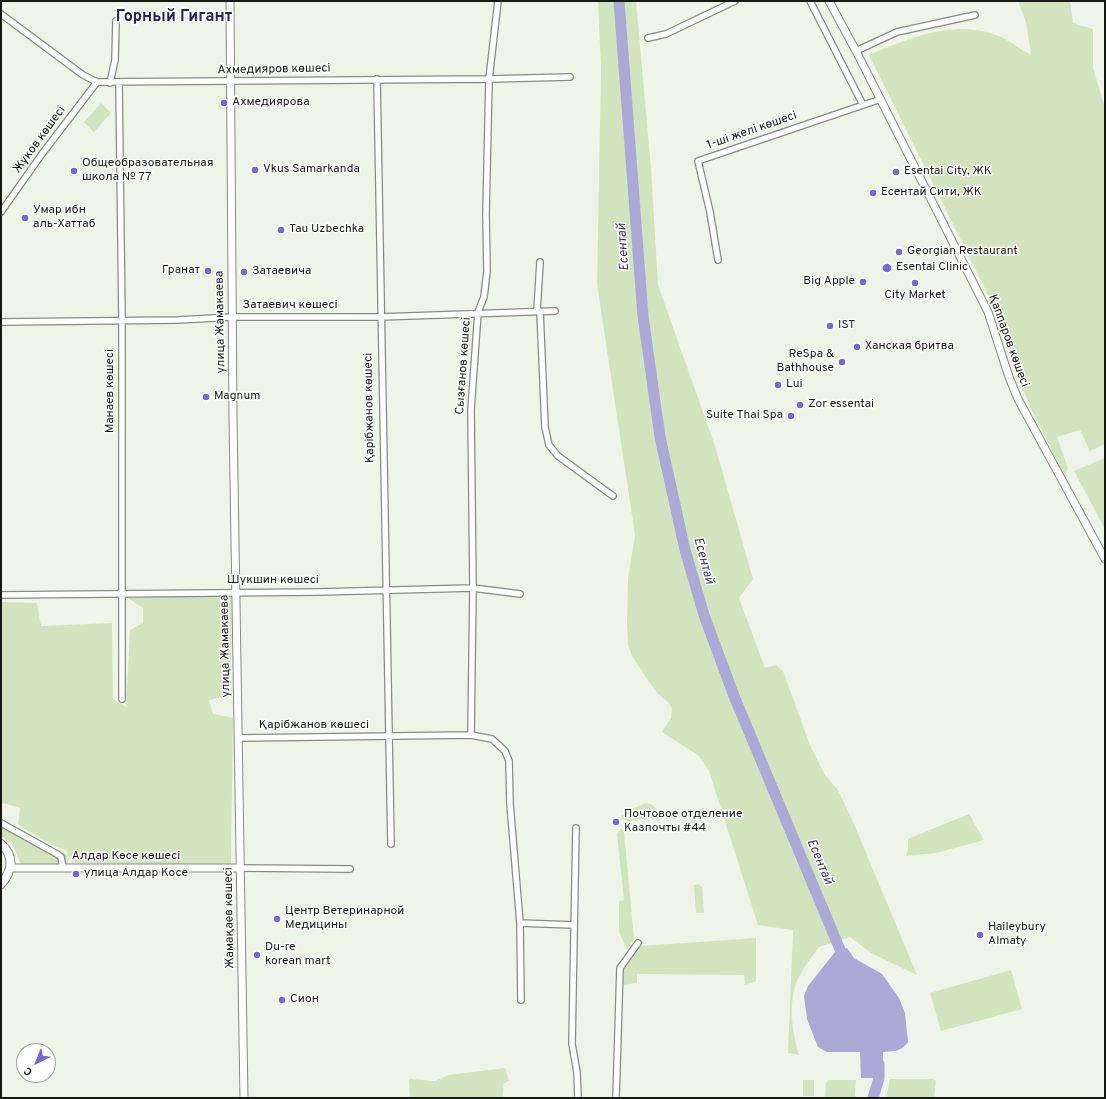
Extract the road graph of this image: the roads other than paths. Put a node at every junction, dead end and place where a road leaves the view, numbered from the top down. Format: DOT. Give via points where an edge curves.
graph roads {
  1 [pos="230,1"];
  2 [pos="498,1"];
  3 [pos="735,1"];
  4 [pos="810,1"];
  5 [pos="829,1"];
  6 [pos="1,14"];
  7 [pos="975,15"];
  8 [pos="116,21"];
  9 [pos="648,38"];
  10 [pos="856,51"];
  11 [pos="570,77"];
  12 [pos="377,79"];
  13 [pos="489,79"];
  14 [pos="231,81"];
  15 [pos="97,82"];
  16 [pos="110,83"];
  17 [pos="119,83"];
  18 [pos="881,99"];
  19 [pos="864,105"];
  20 [pos="1,212"];
  21 [pos="718,260"];
  22 [pos="540,262"];
  23 [pos="539,311"];
  24 [pos="555,311"];
  25 [pos="478,312"];
  26 [pos="233,317"];
  27 [pos="380,317"];
  28 [pos="122,320"];
  29 [pos="1,322"];
  30 [pos="613,496"];
  31 [pos="1105,559"];
  32 [pos="473,588"];
  33 [pos="384,591"];
  34 [pos="236,592"];
  35 [pos="122,593"];
  36 [pos="520,594"];
  37 [pos="1,595"];
  38 [pos="122,699"];
  39 [pos="471,735"];
  40 [pos="390,737"];
  41 [pos="239,738"];
  42 [pos="1,823"];
  43 [pos="576,828"];
  44 [pos="1,844"];
  45 [pos="391,844"];
  46 [pos="11,868"];
  47 [pos="63,868"];
  48 [pos="240,868"];
  49 [pos="350,870"];
  50 [pos="1,884"];
  51 [pos="520,923"];
  52 [pos="573,925"];
  53 [pos="638,943"];
  54 [pos="521,1000"];
  55 [pos="244,1098"];
  56 [pos="578,1098"];
  57 [pos="616,1098"];
  1 -- 14 [label="street, улица Жамакаева"];
  2 -- 13 [label="street, Сызғанов көшесі"];
  3 -- 9 [label="street" via="666,34"];
  4 -- 19 [label="street"];
  5 -- 10 [label="street, Қаппаров көшесі"];
  6 -- 15 [label="street, Ахмедияров көшесі"];
  7 -- 10 [label="street" via="897,32"];
  8 -- 16 [label="street" via="115,60"];
  10 -- 18 [label="street, Қаппаров көшесі"];
  11 -- 13 [label="street, Ахмедияров көшесі"];
  12 -- 13 [label="street, Ахмедияров көшесі"];
  12 -- 14 [label="street, Ахмедияров көшесі"];
  12 -- 27 [label="street, Қарібжанов көшесі"];
  13 -- 25 [label="street, Сызғанов көшесі" via="487,272 484,297"];
  14 -- 17 [label="street, Ахмедияров көшесі"];
  14 -- 26 [label="street, улица Жамакаева"];
  15 -- 16 [label="street, Ахмедияров көшесі"];
  15 -- 20 [label="street, Жуков көшесі"];
  16 -- 17 [label="street, Ахмедияров көшесі"];
  17 -- 28 [label="street, Манаев көшесі"];
  18 -- 19 [label="street"];
  18 -- 31 [label="street, Қаппаров көшесі" via="988,312 1009,377"];
  19 -- 21 [label="street, 1-ші желі көшесі" via="698,161"];
  22 -- 23 [label="street"];
  23 -- 24 [label="street, Затаевич көшесі"];
  23 -- 25 [label="street, Затаевич көшесі"];
  23 -- 30 [label="street" via="545,427 549,445 558,456"];
  25 -- 27 [label="street, Затаевич көшесі"];
  25 -- 32 [label="street, Сызғанов көшесі" via="471,410"];
  26 -- 27 [label="street, Затаевич көшесі"];
  26 -- 28 [label="street, Затаевич көшесі"];
  26 -- 34 [label="street, улица Жамакаева"];
  27 -- 33 [label="street, Қарібжанов көшесі"];
  28 -- 29 [label="street, Затаевич көшесі"];
  28 -- 35 [label="street, Манаев көшесі"];
  32 -- 33 [label="street, Шукшин көшесі"];
  32 -- 36 [label="street, Шукшин көшесі"];
  32 -- 39 [label="street, Сызғанов көшесі"];
  33 -- 34 [label="street, Шукшин көшесі"];
  33 -- 40 [label="street, Қарібжанов көшесі"];
  34 -- 35 [label="street, Шукшин көшесі"];
  34 -- 41 [label="street, улица Жамакаева"];
  35 -- 37 [label="street, Шукшин көшесі"];
  35 -- 38 [label="street, Манаев көшесі"];
  39 -- 40 [label="street, Қарібжанов көшесі"];
  39 -- 51 [label="street, Қарібжанов көшесі" via="492,739 505,751 509,761"];
  40 -- 41 [label="street, Қарібжанов көшесі"];
  40 -- 45 [label="street, Қарібжанов көшесі"];
  41 -- 48 [label="street, Жамақаев көшесі"];
  42 -- 47 [label="street" via="57,854 61,857"];
  43 -- 52 [label="street"];
  44 -- 46 [label="main road" via="9,854"];
  46 -- 47 [label="street, Алдар Көсе көшесі"];
  46 -- 50 [label="main road"];
  47 -- 48 [label="street, Алдар Көсе көшесі"];
  48 -- 49 [label="street"];
  48 -- 55 [label="street, Жамақаев көшесі"];
  51 -- 52 [label="street"];
  51 -- 54 [label="street, Қарібжанов көшесі"];
  52 -- 56 [label="street" via="572,1044"];
  53 -- 57 [label="street" via="620,968"];
}
